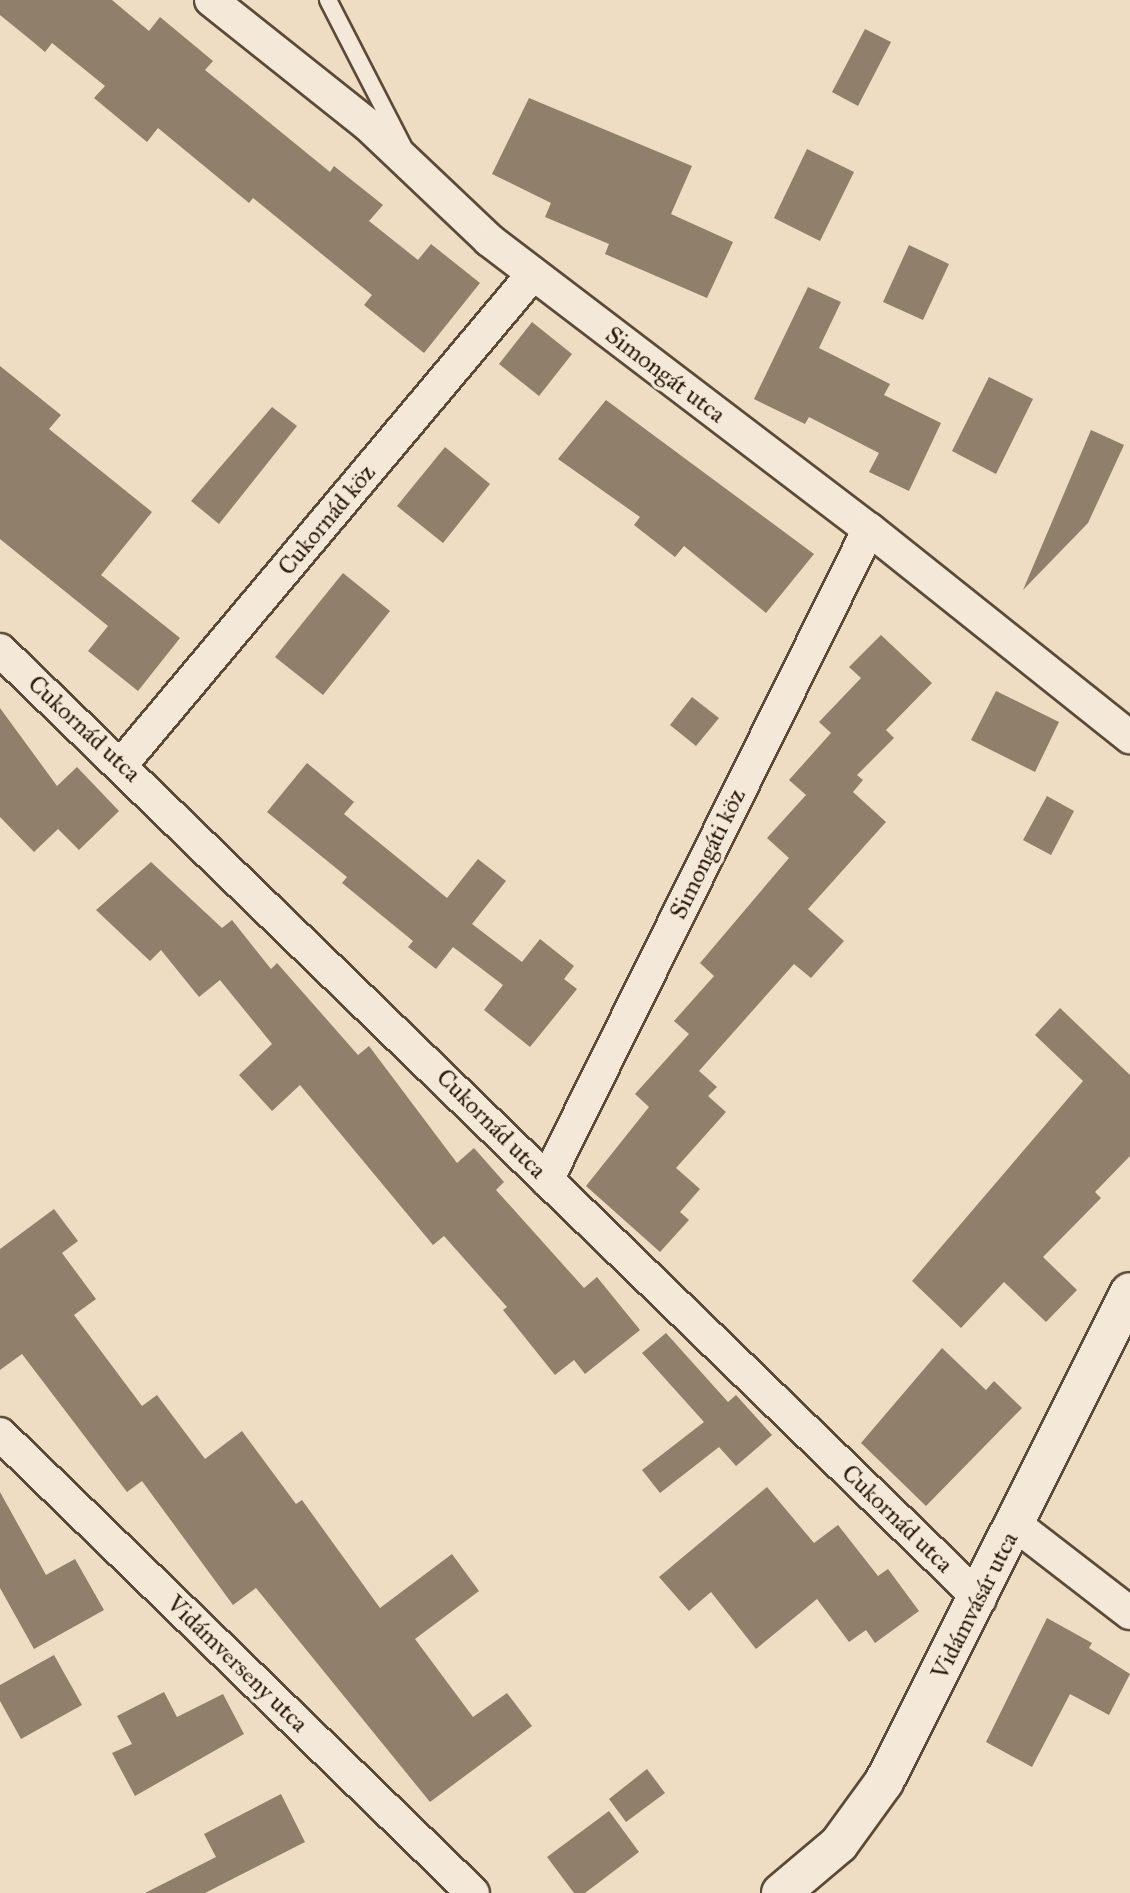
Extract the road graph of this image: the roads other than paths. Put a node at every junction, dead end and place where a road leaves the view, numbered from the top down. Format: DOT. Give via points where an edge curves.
graph roads {
  1 [pos="211,0"];
  2 [pos="328,0"];
  3 [pos="411,164"];
  4 [pos="533,274"];
  5 [pos="869,528"];
  6 [pos="0,650"];
  7 [pos="1130,737"];
  8 [pos="121,765"];
  9 [pos="547,1180"];
  10 [pos="1130,1292"];
  11 [pos="0,1434"];
  12 [pos="1016,1525"];
  13 [pos="980,1599"];
  14 [pos="1130,1613"];
  15 [pos="473,1893"];
  16 [pos="781,1893"];
  1 -- 3 [label="street, Simongát utca"];
  2 -- 3 [label="lane"];
  3 -- 4 [label="street, Simongát utca"];
  4 -- 5 [label="street, Simongát utca"];
  4 -- 8 [label="street, Cukornád köz"];
  5 -- 7 [label="street, Simongát utca"];
  5 -- 9 [label="street, Simongáti köz"];
  6 -- 8 [label="street, Cukornád utca"];
  8 -- 9 [label="street, Cukornád utca"];
  9 -- 13 [label="street, Cukornád utca"];
  10 -- 12 [label="main road, Vidámvásár utca"];
  11 -- 15 [label="street, Vidámverseny utca"];
  12 -- 13 [label="main road, Vidámvásár utca"];
  12 -- 14 [label="street"];
  13 -- 16 [label="main road, Vidámvásár utca" via="864,1813"];
}
